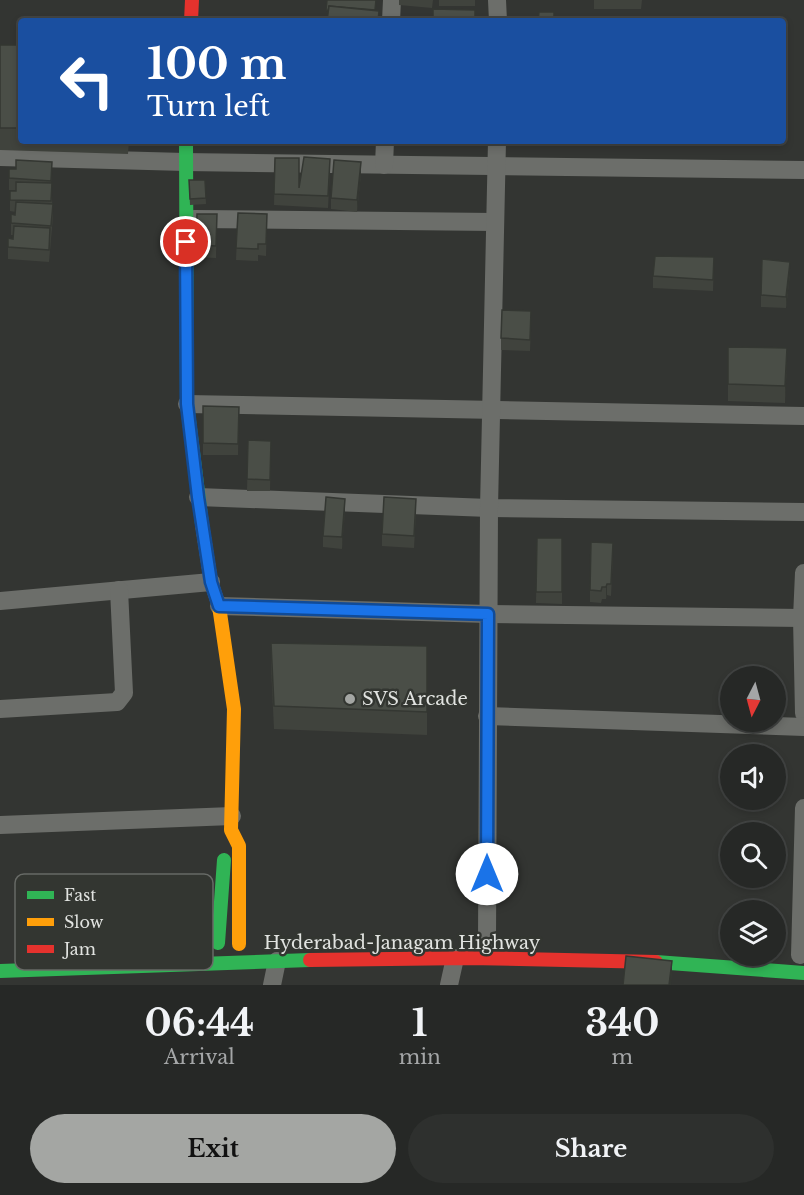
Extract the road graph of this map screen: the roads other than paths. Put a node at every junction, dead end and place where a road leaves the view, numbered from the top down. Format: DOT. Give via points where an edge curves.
graph roads {
  1 [pos="192,0"];
  2 [pos="392,0"];
  3 [pos="497,0"];
  4 [pos="191,18"];
  5 [pos="391,18"];
  6 [pos="498,18"];
  7 [pos="186,144"];
  8 [pos="385,144"];
  9 [pos="497,144"];
  10 [pos="0,157"];
  11 [pos="185,162"];
  12 [pos="384,165"];
  13 [pos="496,165"];
  14 [pos="804,170"];
  15 [pos="186,218"];
  16 [pos="495,222"];
  17 [pos="187,404"];
  18 [pos="491,409"];
  19 [pos="804,416"];
  20 [pos="198,497"];
  21 [pos="489,508"];
  22 [pos="804,512"];
  23 [pos="804,573"];
  24 [pos="211,582"];
  25 [pos="119,590"];
  26 [pos="0,601"];
  27 [pos="219,606"];
  28 [pos="488,614"];
  29 [pos="802,618"];
  30 [pos="0,709"];
  31 [pos="804,713"];
  32 [pos="487,716"];
  33 [pos="804,727"];
  34 [pos="804,808"];
  35 [pos="232,823"];
  36 [pos="0,825"];
  37 [pos="213,936"];
  38 [pos="487,941"];
  39 [pos="213,943"];
  40 [pos="638,948"];
  41 [pos="672,950"];
  42 [pos="455,958"];
  43 [pos="277,961"];
  44 [pos="213,965"];
  45 [pos="797,966"];
  46 [pos="138,970"];
  47 [pos="0,971"];
  48 [pos="30,977"];
  49 [pos="272,985"];
  50 [pos="448,985"];
  1 -- 4 [label="main road"];
  2 -- 5 [label="street"];
  3 -- 6 [label="street"];
  7 -- 11 [label="main road"];
  8 -- 12 [label="street"];
  9 -- 13 [label="street"];
  10 -- 11 [label="street"];
  11 -- 12 [label="street"];
  11 -- 15 [label="main road"];
  12 -- 13 [label="street"];
  13 -- 14 [label="street"];
  13 -- 16 [label="street"];
  15 -- 16 [label="street"];
  15 -- 17 [label="main road"];
  16 -- 18 [label="street"];
  17 -- 18 [label="street"];
  17 -- 20 [label="main road"];
  18 -- 19 [label="street"];
  18 -- 21 [label="street"];
  20 -- 21 [label="street"];
  20 -- 24 [label="main road"];
  21 -- 22 [label="street"];
  21 -- 28 [label="street"];
  23 -- 29 [label="street"];
  24 -- 25 [label="street"];
  24 -- 27 [label="main road"];
  25 -- 26 [label="street"];
  25 -- 30 [label="street" via="122,698 117,702"];
  27 -- 28 [label="street"];
  27 -- 35 [label="main road" via="234,709"];
  28 -- 29 [label="street"];
  28 -- 32 [label="street"];
  29 -- 31 [label="street"];
  32 -- 33 [label="street"];
  32 -- 38 [label="street"];
  34 -- 45 [label="street"];
  35 -- 36 [label="street"];
  35 -- 37 [label="main road, Hyderabad-Janagam Highway" via="226,839"];
  35 -- 39 [label="main road, Hyderabad-Janagam Highway" via="239,846 245,944"];
  40 -- 41 [label="main road"];
  42 -- 43 [label="main road, Hyderabad-Janagam Highway"];
  42 -- 45 [label="main road, Hyderabad-Janagam Highway"];
  42 -- 50 [label="street"];
  43 -- 44 [label="main road, Hyderabad-Janagam Highway"];
  43 -- 49 [label="street"];
  46 -- 48 [label="main road, Hyderabad-Janagam Highway"];
  47 -- 48 [label="main road, Hyderabad-Janagam Highway"];
}
